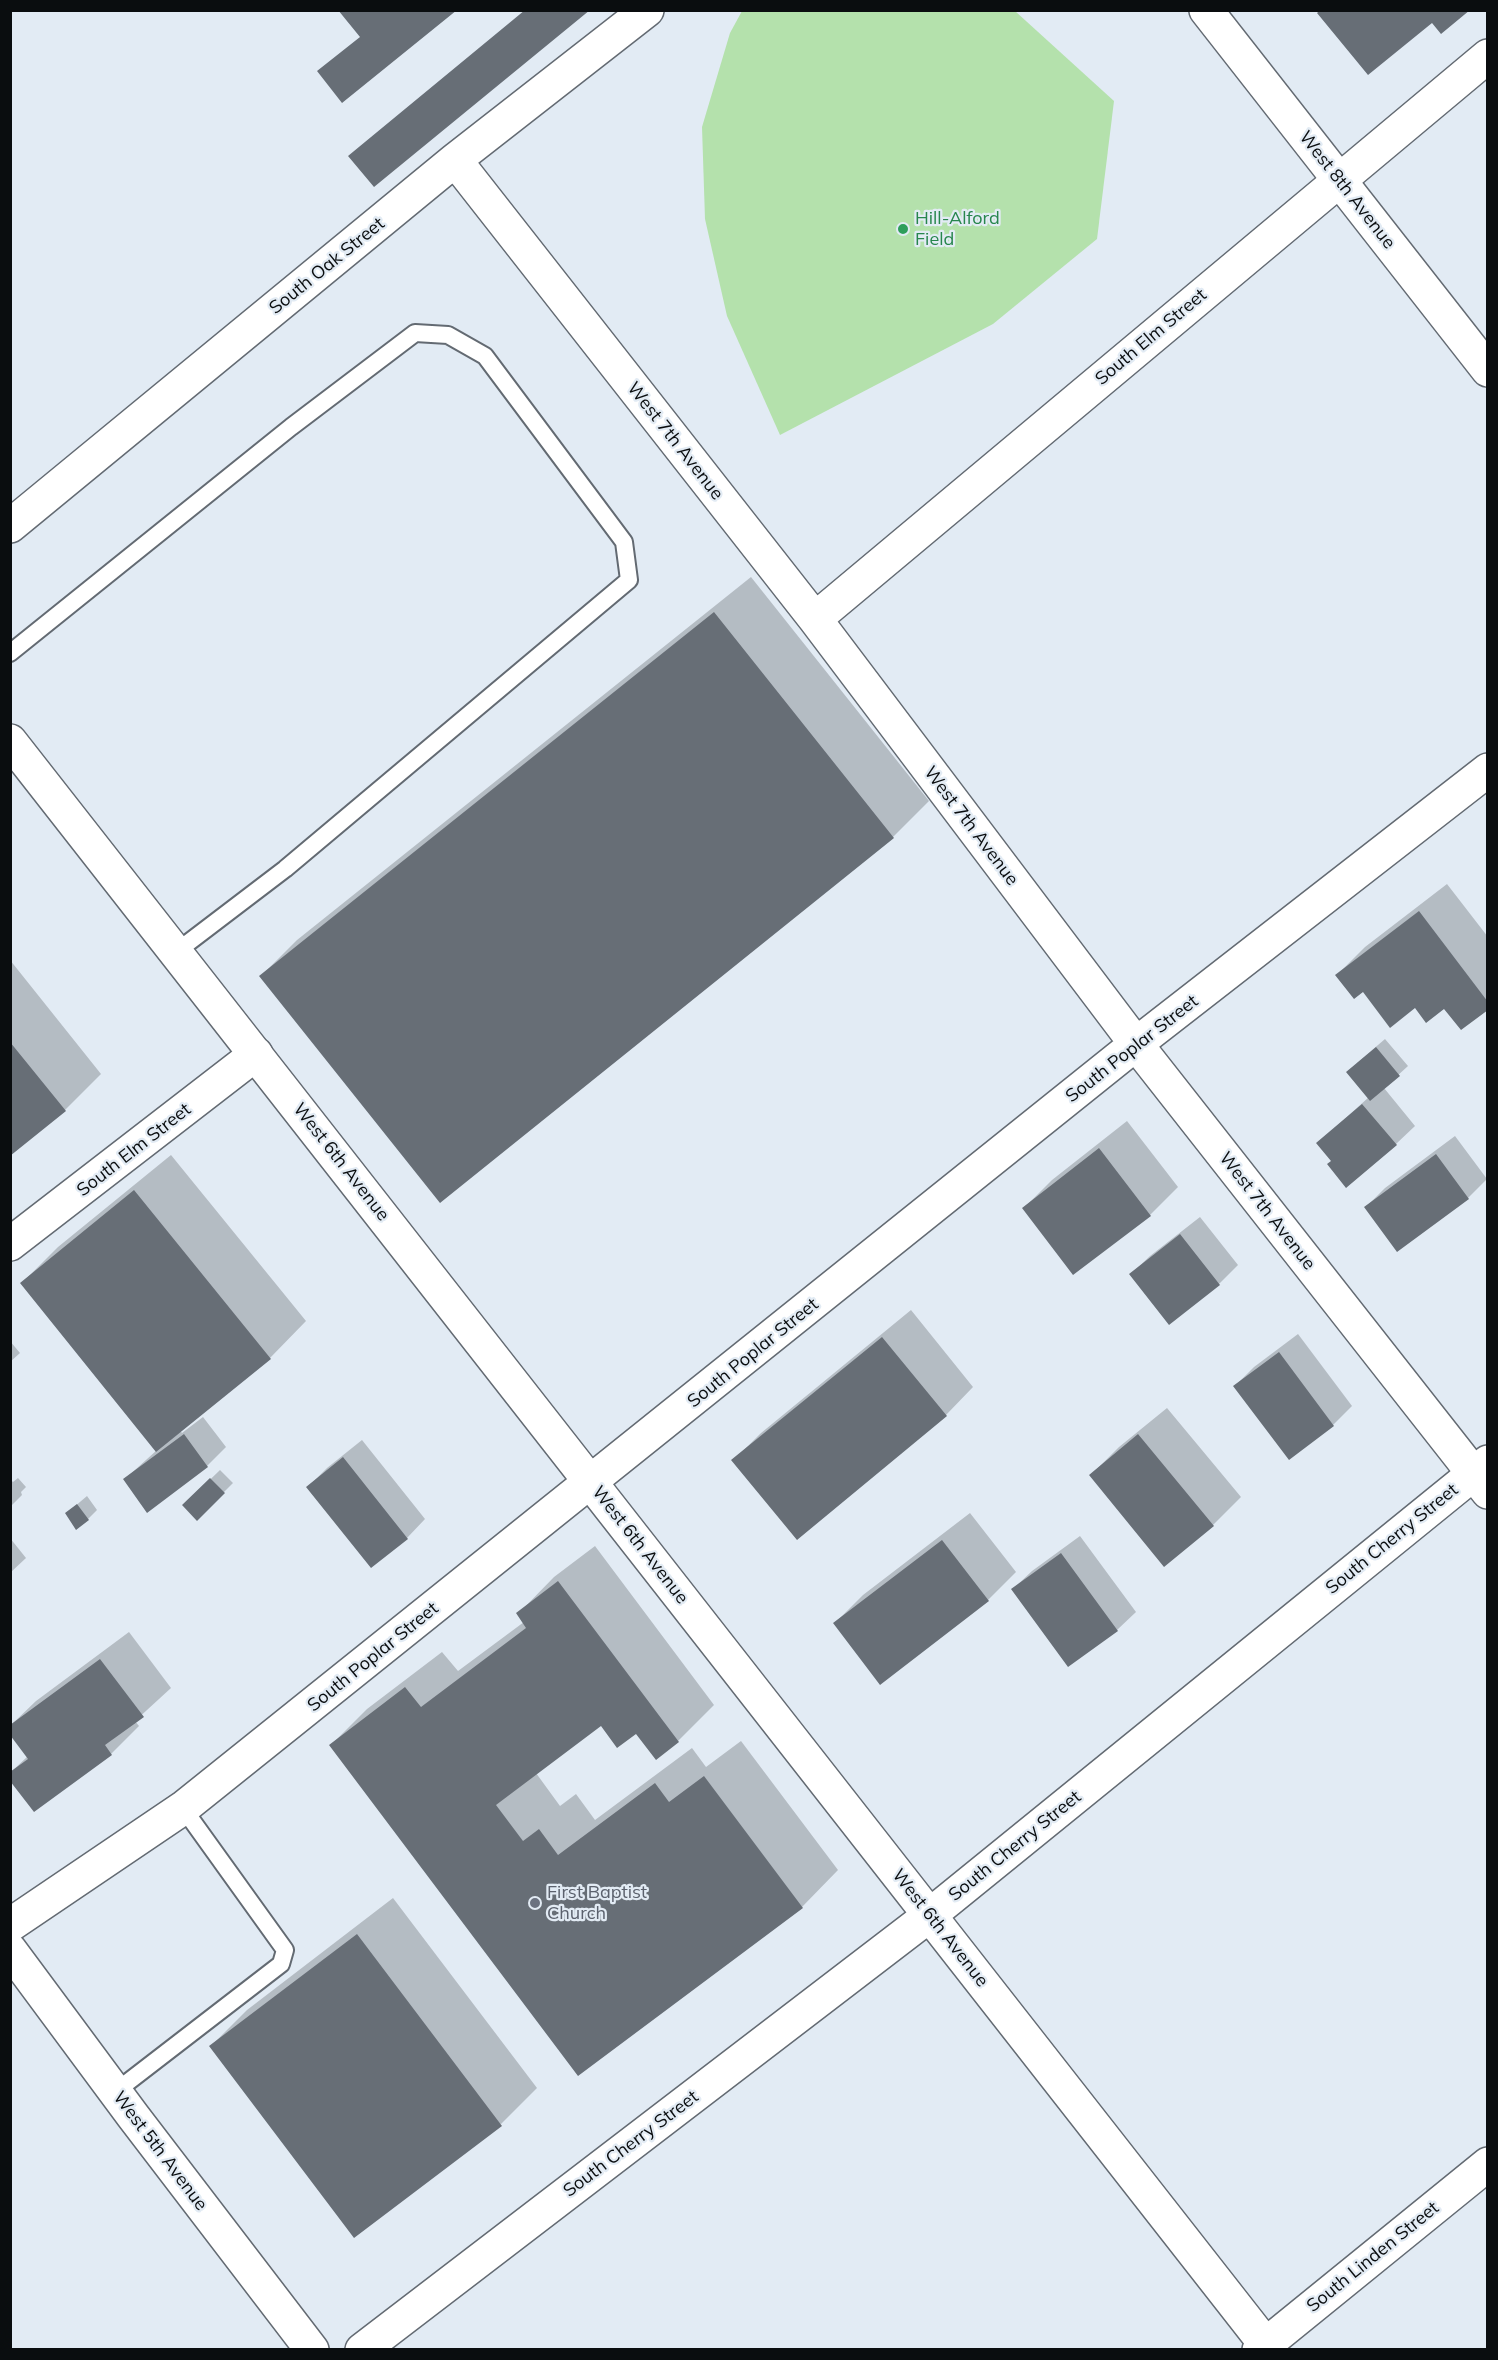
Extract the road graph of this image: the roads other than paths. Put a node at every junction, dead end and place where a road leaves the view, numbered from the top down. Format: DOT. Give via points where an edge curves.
graph roads {
  1 [pos="647,10"];
  2 [pos="1206,10"];
  3 [pos="1488,56"];
  4 [pos="455,160"];
  5 [pos="1339,180"];
  6 [pos="1488,370"];
  7 [pos="10,526"];
  8 [pos="815,619"];
  9 [pos="10,653"];
  10 [pos="10,741"];
  11 [pos="1488,770"];
  12 [pos="176,952"];
  13 [pos="1136,1044"];
  14 [pos="256,1054"];
  15 [pos="10,1244"];
  16 [pos="1483,1476"];
  17 [pos="592,1483"];
  18 [pos="183,1808"];
  19 [pos="930,1915"];
  20 [pos="10,1926"];
  21 [pos="10,1950"];
  22 [pos="115,2092"];
  23 [pos="1488,2164"];
  24 [pos="1265,2348"];
  25 [pos="312,2349"];
  26 [pos="362,2349"];
  1 -- 4 [label="street, South Oak Street"];
  2 -- 5 [label="street, West 8th Avenue"];
  3 -- 5 [label="street, South Elm Street"];
  4 -- 7 [label="street, South Oak Street"];
  4 -- 8 [label="street, West 7th Avenue"];
  5 -- 6 [label="street, West 8th Avenue"];
  5 -- 8 [label="street, South Elm Street"];
  8 -- 13 [label="street, West 7th Avenue"];
  9 -- 12 [label="lane" via="291,427 415,333 448,335 485,356 624,542 628,580 622,586 285,869"];
  10 -- 12 [label="street, West 6th Avenue"];
  11 -- 13 [label="street, South Poplar Street"];
  12 -- 14 [label="street, West 6th Avenue"];
  13 -- 16 [label="street, West 7th Avenue"];
  13 -- 17 [label="street, South Poplar Street"];
  14 -- 15 [label="street, South Elm Street"];
  14 -- 17 [label="street, West 6th Avenue"];
  16 -- 19 [label="street, South Cherry Street"];
  17 -- 18 [label="street, South Poplar Street"];
  17 -- 19 [label="street, West 6th Avenue"];
  18 -- 20 [label="street, South Poplar Street"];
  18 -- 22 [label="lane" via="285,1950 281,1964"];
  19 -- 24 [label="street, West 6th Avenue"];
  19 -- 26 [label="street, South Cherry Street"];
  21 -- 22 [label="street, West 5th Avenue"];
  22 -- 25 [label="street, West 5th Avenue"];
  23 -- 24 [label="street, South Linden Street"];
}
